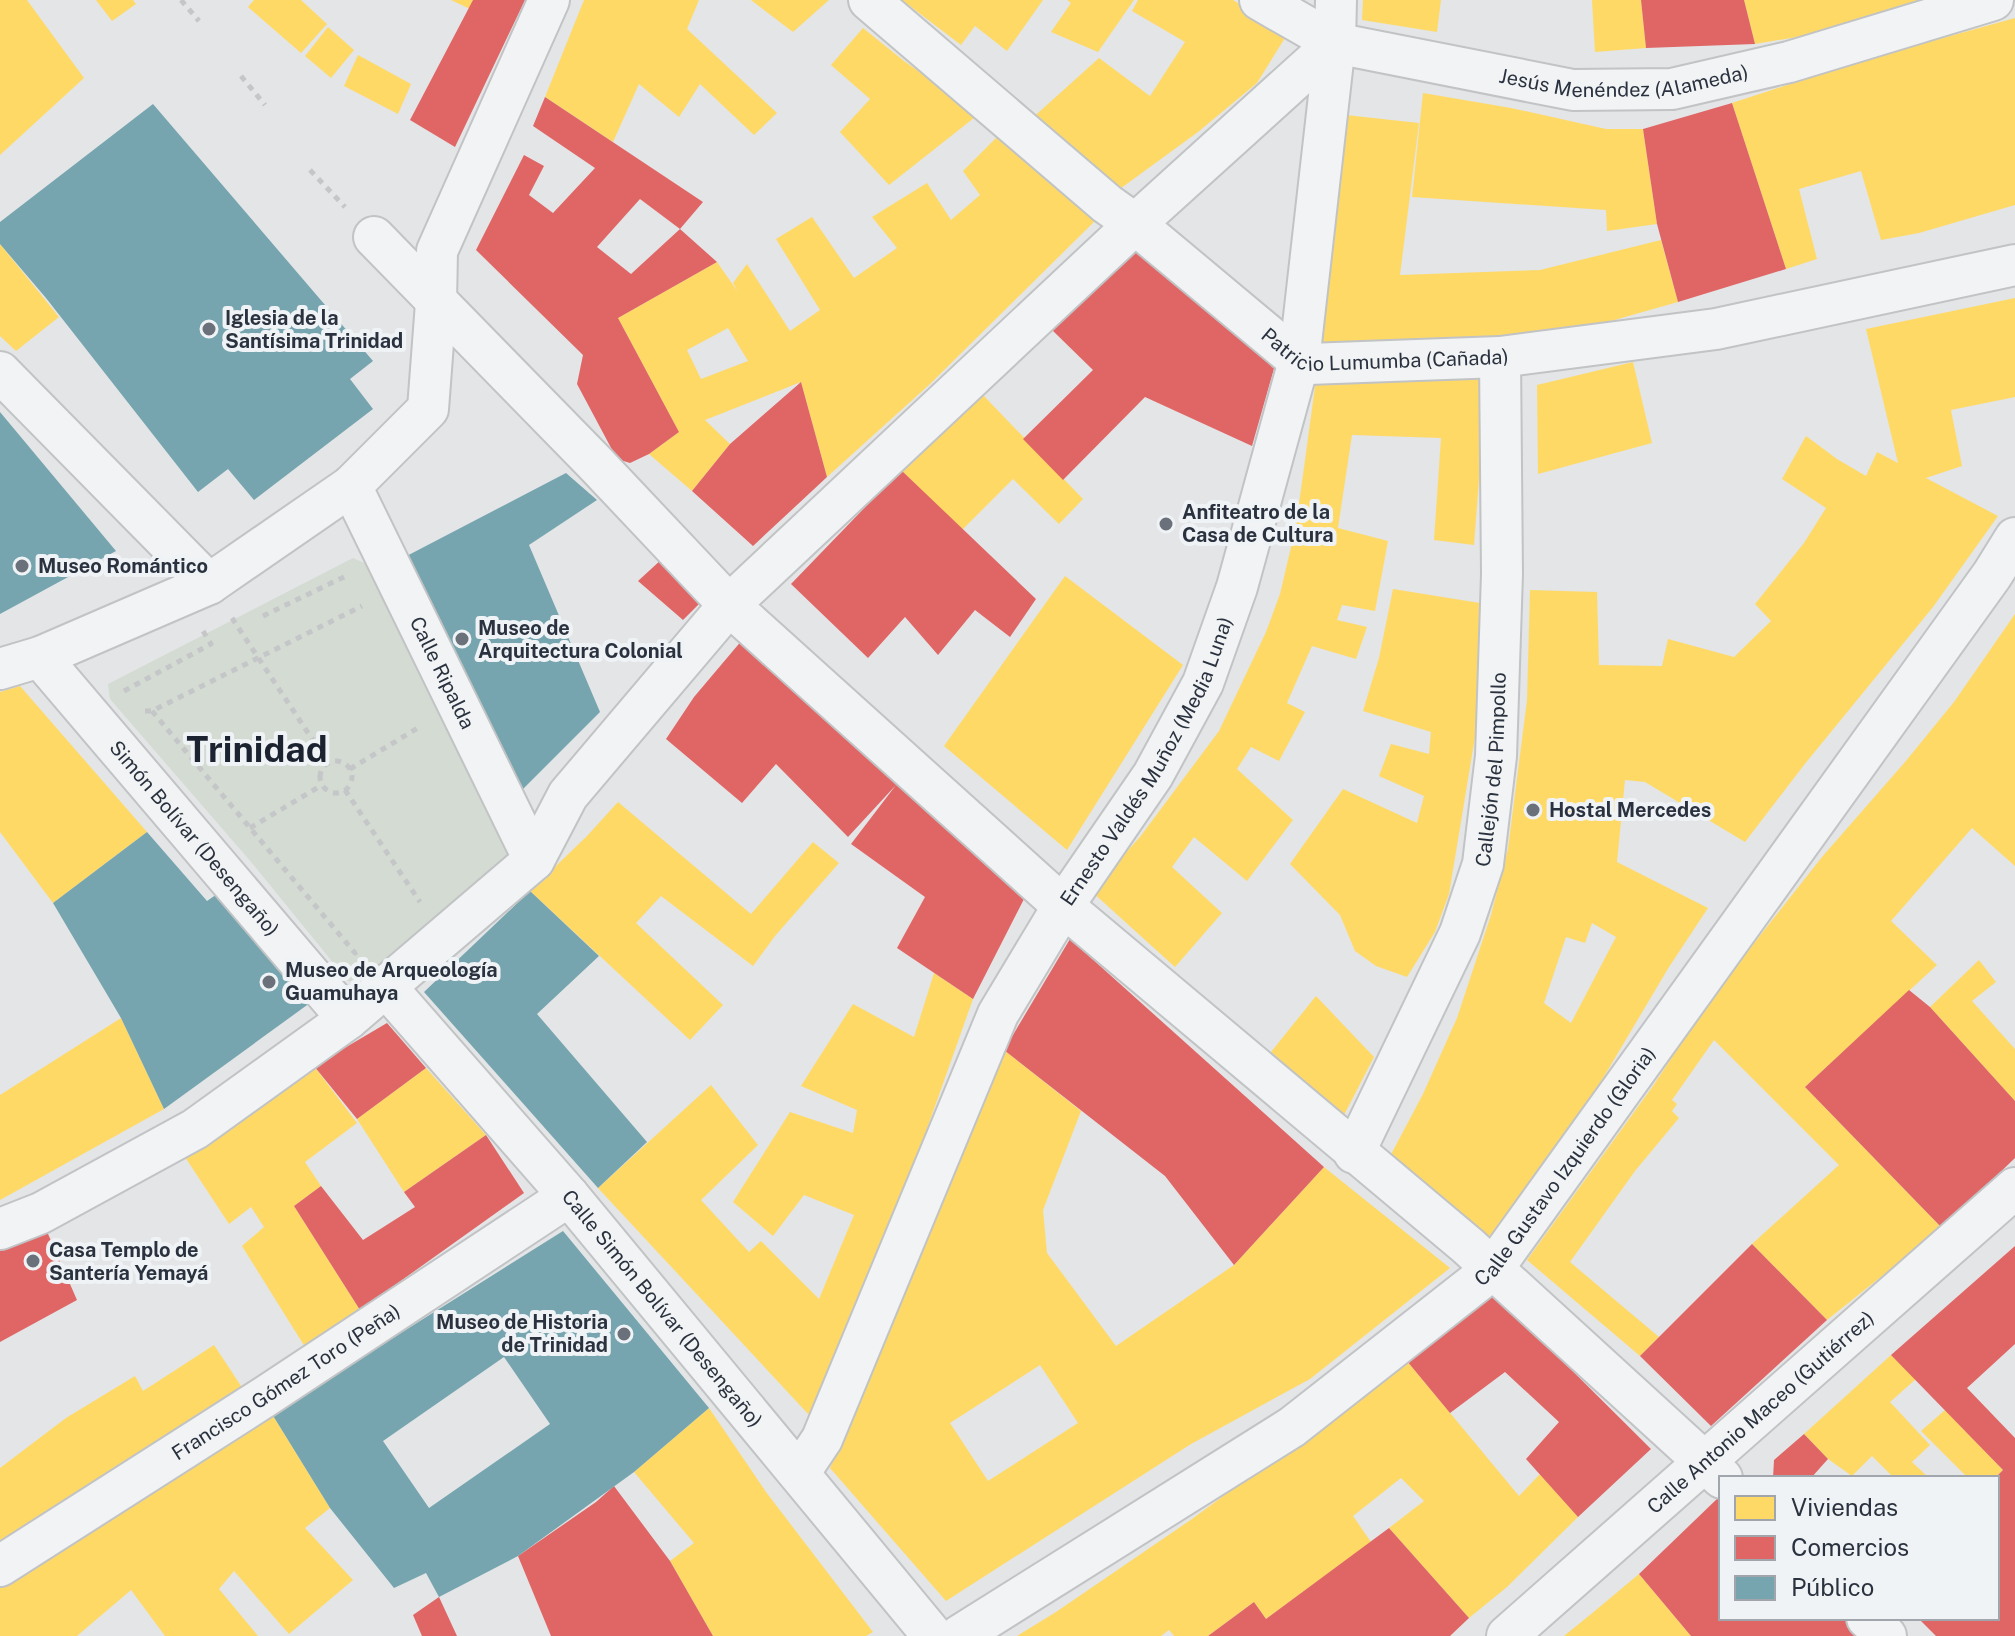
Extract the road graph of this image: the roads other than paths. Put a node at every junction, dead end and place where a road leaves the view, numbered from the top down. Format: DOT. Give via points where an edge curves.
graph roads {
  1 [pos="549,0"];
  2 [pos="869,0"];
  3 [pos="1260,0"];
  4 [pos="1336,0"];
  5 [pos="1993,0"];
  6 [pos="1335,43"];
  7 [pos="1135,224"];
  8 [pos="374,237"];
  9 [pos="2015,265"];
  10 [pos="436,303"];
  11 [pos="1500,357"];
  12 [pos="1299,361"];
  13 [pos="0,372"];
  14 [pos="351,486"];
  15 [pos="2015,538"];
  16 [pos="196,590"];
  17 [pos="729,605"];
  18 [pos="40,657"];
  19 [pos="0,669"];
  20 [pos="534,860"];
  21 [pos="1063,906"];
  22 [pos="386,987"];
  23 [pos="348,1019"];
  24 [pos="1354,1153"];
  25 [pos="2015,1188"];
  26 [pos="569,1196"];
  27 [pos="0,1229"];
  28 [pos="1492,1270"];
  29 [pos="1713,1470"];
  30 [pos="800,1472"];
  31 [pos="0,1566"];
  32 [pos="1869,1620"];
  33 [pos="933,1636"];
  34 [pos="959,1636"];
  35 [pos="1507,1636"];
  36 [pos="1886,1636"];
  1 -- 10 [label="street" via="437,251"];
  2 -- 7 [label="street, Patricio Lumumba (Cañada)"];
  3 -- 6 [label="street, Jesús Menéndez (Alameda)"];
  4 -- 6 [label="street, Ernesto Valdés Muñoz (Media Luna)"];
  5 -- 6 [label="street, Jesús Menéndez (Alameda)" via="1789,62 1672,89 1573,90"];
  6 -- 7 [label="street"];
  6 -- 12 [label="street, Ernesto Valdés Muñoz (Media Luna)"];
  7 -- 12 [label="street, Patricio Lumumba (Cañada)"];
  7 -- 17 [label="street"];
  8 -- 10 [label="street"];
  9 -- 11 [label="street, Patricio Lumumba (Cañada)" via="1716,329"];
  10 -- 14 [label="street" via="428,409"];
  10 -- 17 [label="street"];
  11 -- 12 [label="street, Patricio Lumumba (Cañada)"];
  11 -- 24 [label="street, Callejón del Pimpollo" via="1498,710 1483,864 1460,933"];
  12 -- 21 [label="street, Ernesto Valdés Muñoz (Media Luna)" via="1237,587 1203,683 1153,775"];
  13 -- 16 [label="street"];
  14 -- 16 [label="street"];
  14 -- 20 [label="street, Calle Ripalda"];
  15 -- 28 [label="street, Calle Gustavo Izquierdo (Gloria)"];
  16 -- 18 [label="street"];
  17 -- 20 [label="street" via="568,795"];
  17 -- 21 [label="street"];
  18 -- 19 [label="street"];
  18 -- 23 [label="street, Simón Bolívar (Desengaño)"];
  20 -- 22 [label="street"];
  21 -- 24 [label="street"];
  21 -- 30 [label="street, Ernesto Valdés Muñoz (Media Luna)" via="998,1014 822,1439"];
  22 -- 23 [label="street"];
  22 -- 26 [label="street, Calle Simón Bolívar (Desengaño)"];
  23 -- 27 [label="street" via="195,1129 41,1213"];
  24 -- 28 [label="street"];
  25 -- 29 [label="street, Calle Antonio Maceo (Gutiérrez)"];
  26 -- 30 [label="street, Calle Simón Bolívar (Desengaño)"];
  26 -- 31 [label="street, Francisco Gómez Toro (Peña)"];
  28 -- 29 [label="street"];
  28 -- 34 [label="street, Calle Gustavo Izquierdo (Gloria)" via="1292,1427"];
  29 -- 35 [label="street, Calle Antonio Maceo (Gutiérrez)"];
  30 -- 33 [label="street, Calle Simón Bolívar (Desengaño)"];
  32 -- 36 [label="street"];
}
